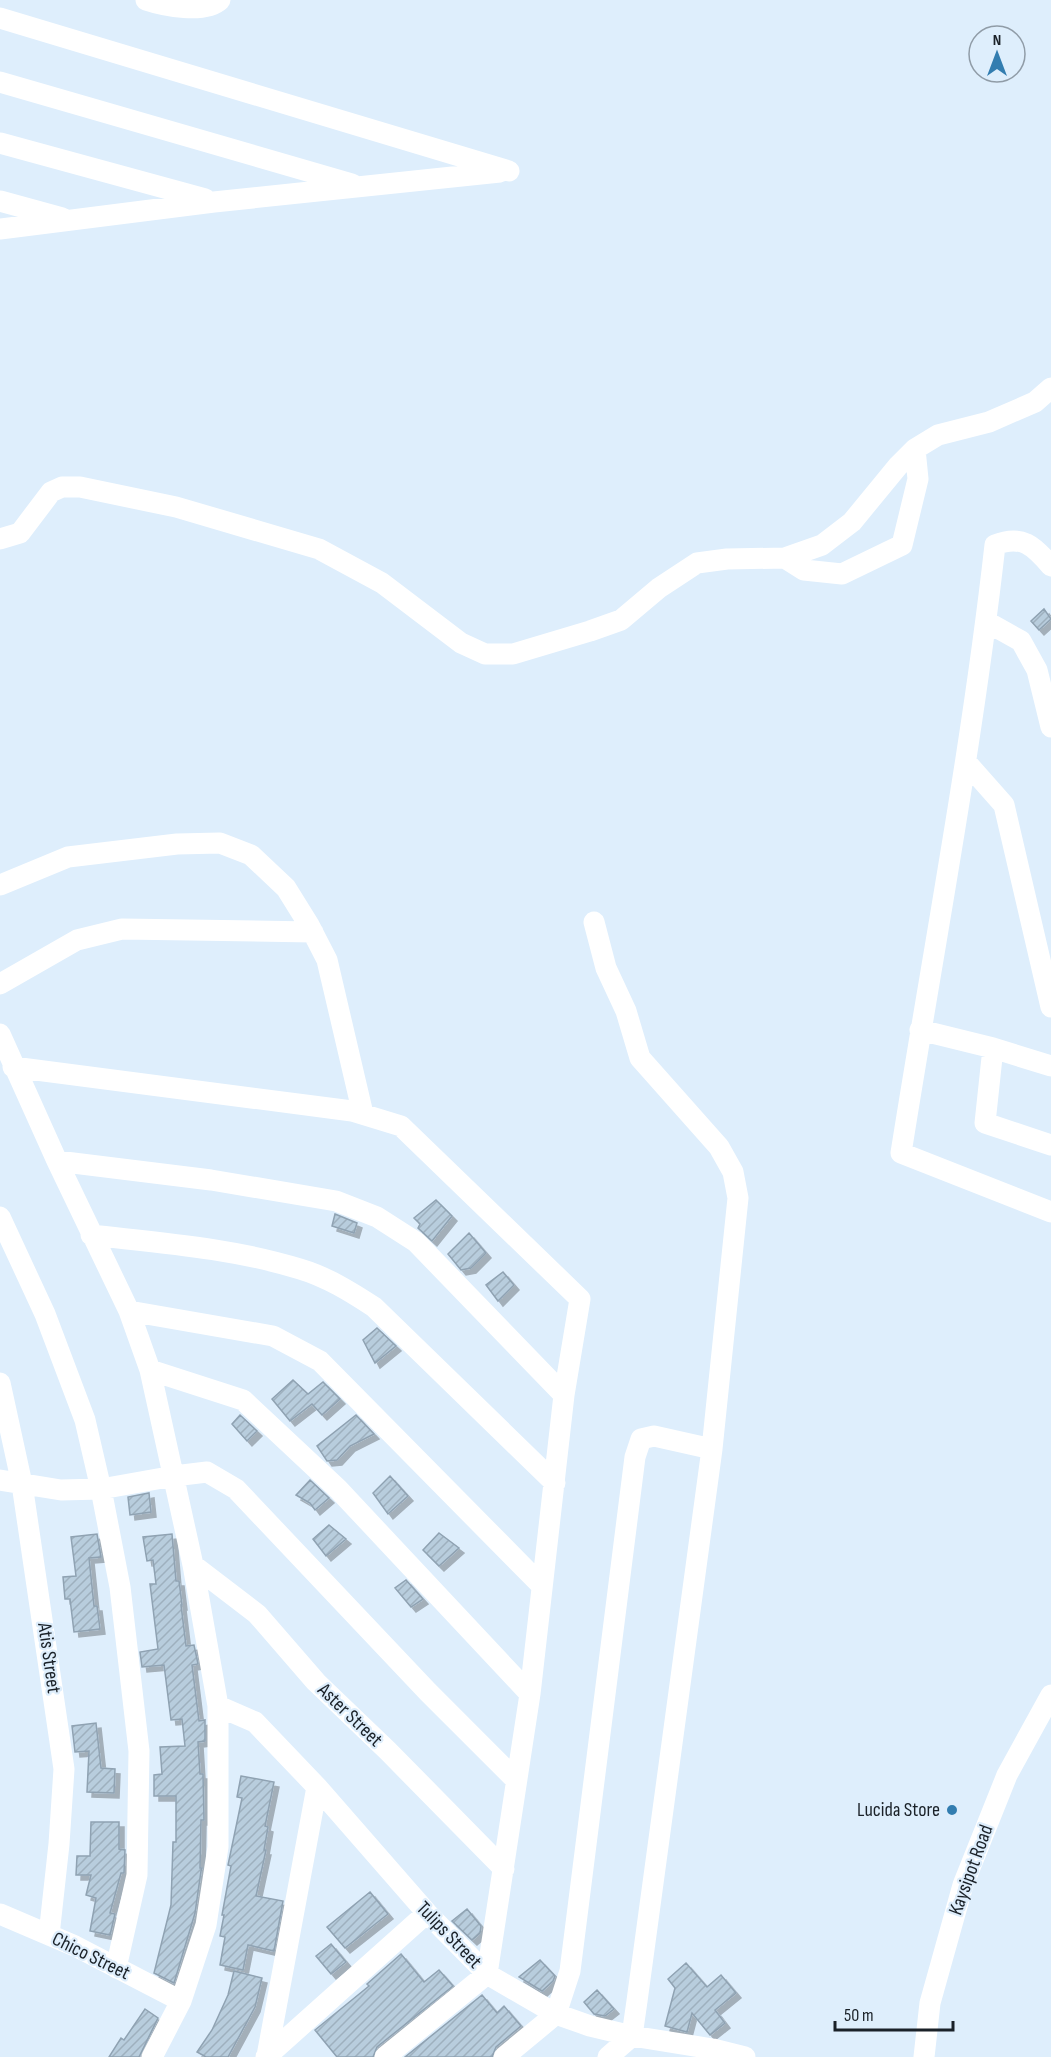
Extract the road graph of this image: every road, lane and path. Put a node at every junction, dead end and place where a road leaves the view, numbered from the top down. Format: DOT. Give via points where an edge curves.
graph roads {
  1 [pos="146,0"];
  2 [pos="220,0"];
  3 [pos="167,3"];
  4 [pos="0,18"];
  5 [pos="0,82"];
  6 [pos="0,142"];
  7 [pos="364,187"];
  8 [pos="0,201"];
  9 [pos="214,202"];
  10 [pos="72,220"];
  11 [pos="0,229"];
  12 [pos="1051,388"];
  13 [pos="915,449"];
  14 [pos="0,539"];
  15 [pos="785,558"];
  16 [pos="1051,566"];
  17 [pos="987,622"];
  18 [pos="1051,727"];
  19 [pos="966,762"];
  20 [pos="0,885"];
  21 [pos="594,922"];
  22 [pos="313,932"];
  23 [pos="0,984"];
  24 [pos="1051,1007"];
  25 [pos="920,1030"];
  26 [pos="0,1034"];
  27 [pos="993,1048"];
  28 [pos="1051,1066"];
  29 [pos="13,1067"];
  30 [pos="363,1114"];
  31 [pos="1051,1145"];
  32 [pos="57,1161"];
  33 [pos="1051,1212"];
  34 [pos="0,1217"];
  35 [pos="91,1234"];
  36 [pos="129,1311"];
  37 [pos="150,1370"];
  38 [pos="0,1383"];
  39 [pos="564,1395"];
  40 [pos="712,1449"];
  41 [pos="174,1476"];
  42 [pos="0,1480"];
  43 [pos="555,1483"];
  44 [pos="22,1484"];
  45 [pos="101,1489"];
  46 [pos="193,1565"];
  47 [pos="542,1586"];
  48 [pos="530,1694"];
  49 [pos="1051,1695"];
  50 [pos="218,1706"];
  51 [pos="516,1780"];
  52 [pos="317,1787"];
  53 [pos="504,1869"];
  54 [pos="427,1913"];
  55 [pos="0,1914"];
  56 [pos="49,1935"];
  57 [pos="116,1968"];
  58 [pos="487,1974"];
  59 [pos="181,2001"];
  60 [pos="556,2014"];
  61 [pos="632,2036"];
  62 [pos="710,2053"];
  63 [pos="152,2057"];
  64 [pos="267,2057"];
  65 [pos="385,2057"];
  66 [pos="504,2057"];
  67 [pos="608,2057"];
  68 [pos="746,2057"];
  69 [pos="924,2057"];
  1 -- 3 [label="street"];
  2 -- 3 [label="street" via="210,6"];
  4 -- 7 [label="street" via="509,171"];
  5 -- 7 [label="street"];
  6 -- 9 [label="street"];
  7 -- 9 [label="street"];
  8 -- 10 [label="street"];
  9 -- 10 [label="street"];
  10 -- 11 [label="street"];
  12 -- 13 [label="street" via="1035,402 989,422 938,435"];
  13 -- 15 [label="street" via="852,522 822,545"];
  13 -- 15 [label="street" via="918,479 902,545 842,574 804,570"];
  14 -- 15 [label="street" via="20,533 51,492 62,487 80,487 176,507 319,549 382,583 461,643 485,654 513,654 621,620 697,563 727,558"];
  16 -- 17 [label="street" via="1023,542 1008,540 995,545"];
  17 -- 18 [label="street" via="1021,641 1037,670"];
  17 -- 19 [label="street"];
  19 -- 24 [label="street" via="1004,805"];
  19 -- 25 [label="street"];
  20 -- 22 [label="street" via="68,856 220,843 251,855 286,888"];
  21 -- 40 [label="street" via="606,968 626,1011 640,1058 719,1148 735,1180 738,1198"];
  22 -- 23 [label="street" via="122,929 77,940"];
  22 -- 30 [label="street" via="327,960"];
  25 -- 27 [label="street"];
  25 -- 33 [label="street" via="901,1154"];
  26 -- 29 [label="street"];
  27 -- 28 [label="street"];
  27 -- 31 [label="street" via="985,1123"];
  29 -- 30 [label="street"];
  29 -- 32 [label="street"];
  30 -- 39 [label="street" via="401,1126 580,1299"];
  32 -- 35 [label="street"];
  32 -- 39 [label="street" via="211,1180 336,1201 377,1217 416,1242"];
  34 -- 45 [label="street" via="50,1325 85,1420"];
  35 -- 36 [label="street"];
  35 -- 43 [label="street" via="218,1249 302,1269 339,1285 374,1307"];
  36 -- 37 [label="street"];
  36 -- 47 [label="street" via="273,1336 320,1361"];
  37 -- 41 [label="street"];
  37 -- 48 [label="street" via="243,1400 338,1489"];
  38 -- 44 [label="street, Atis Street"];
  39 -- 43 [label="street"];
  40 -- 60 [label="street" via="654,1436 641,1439 635,1458 570,1971"];
  40 -- 61 [label="street"];
  41 -- 45 [label="street"];
  41 -- 46 [label="street"];
  41 -- 51 [label="street" via="207,1472 236,1489"];
  42 -- 44 [label="street"];
  43 -- 47 [label="street"];
  44 -- 45 [label="street" via="61,1490"];
  44 -- 56 [label="street, Atis Street" via="64,1769"];
  45 -- 57 [label="street" via="120,1587 139,1751 137,1875"];
  46 -- 50 [label="street"];
  46 -- 53 [label="street, Aster Street" via="257,1614 316,1682"];
  47 -- 48 [label="street"];
  48 -- 51 [label="street"];
  49 -- 69 [label="street, Kaysipot Road" via="1007,1775 963,1885 930,2003"];
  50 -- 52 [label="street, Tulips Street" via="255,1722"];
  50 -- 59 [label="street" via="218,1848 206,1925"];
  51 -- 53 [label="street"];
  52 -- 54 [label="street, Tulips Street"];
  52 -- 64 [label="street"];
  53 -- 58 [label="street"];
  54 -- 58 [label="street, Tulips Street"];
  54 -- 64 [label="street"];
  55 -- 56 [label="street, Chico Street"];
  56 -- 57 [label="street, Chico Street"];
  57 -- 59 [label="street, Chico Street"];
  58 -- 60 [label="street, Tulips Street"];
  58 -- 65 [label="street"];
  59 -- 63 [label="street"];
  60 -- 61 [label="street, Tulips Street"];
  60 -- 66 [label="street"];
  61 -- 62 [label="street, Tulips Street"];
  61 -- 67 [label="street"];
  62 -- 68 [label="street, Tulips Street"];
}
